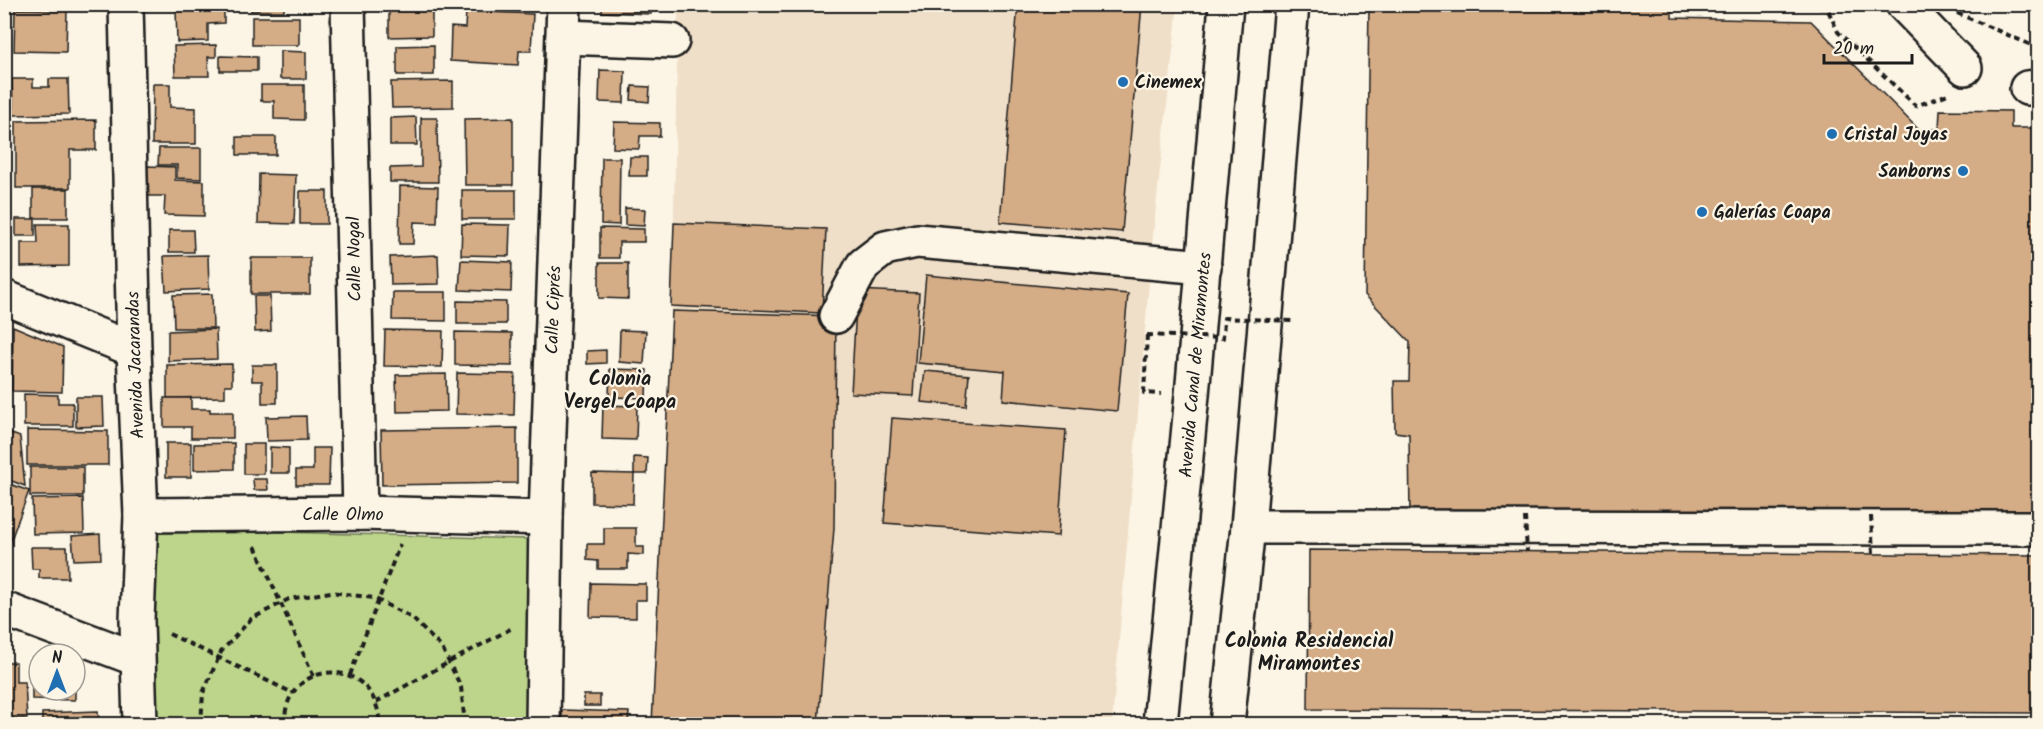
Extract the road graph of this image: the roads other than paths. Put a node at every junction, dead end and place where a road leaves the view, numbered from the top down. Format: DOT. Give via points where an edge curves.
graph roads {
  1 [pos="126,4"];
  2 [pos="348,4"];
  3 [pos="564,4"];
  4 [pos="1226,4"];
  5 [pos="1292,4"];
  6 [pos="1903,4"];
  7 [pos="563,37"];
  8 [pos="672,41"];
  9 [pos="1960,80"];
  10 [pos="1204,267"];
  11 [pos="4,297"];
  12 [pos="836,316"];
  13 [pos="134,350"];
  14 [pos="360,513"];
  15 [pos="141,515"];
  16 [pos="546,518"];
  17 [pos="1248,527"];
  18 [pos="2038,528"];
  19 [pos="4,609"];
  20 [pos="137,659"];
  21 [pos="140,724"];
  22 [pos="543,724"];
  23 [pos="1161,724"];
  24 [pos="1227,724"];
  1 -- 13 [label="street, Avenida Jacarandas"];
  2 -- 14 [label="street, Calle Nogal"];
  3 -- 7 [label="street, Calle Ciprés"];
  4 -- 10 [label="street, Avenida Canal de Miramontes"];
  5 -- 17 [label="street"];
  6 -- 9 [label="street"];
  7 -- 8 [label="street"];
  7 -- 16 [label="street, Calle Ciprés"];
  10 -- 12 [label="street" via="917,241 885,248 863,265"];
  10 -- 23 [label="street, Avenida Canal de Miramontes"];
  11 -- 13 [label="street"];
  13 -- 15 [label="street, Avenida Jacarandas"];
  14 -- 15 [label="street, Calle Olmo"];
  14 -- 16 [label="street, Calle Olmo"];
  15 -- 20 [label="street, Avenida Jacarandas"];
  16 -- 22 [label="street, Calle Ciprés"];
  17 -- 18 [label="street"];
  17 -- 24 [label="street"];
  19 -- 20 [label="street"];
  20 -- 21 [label="street, Avenida Jacarandas"];
}
